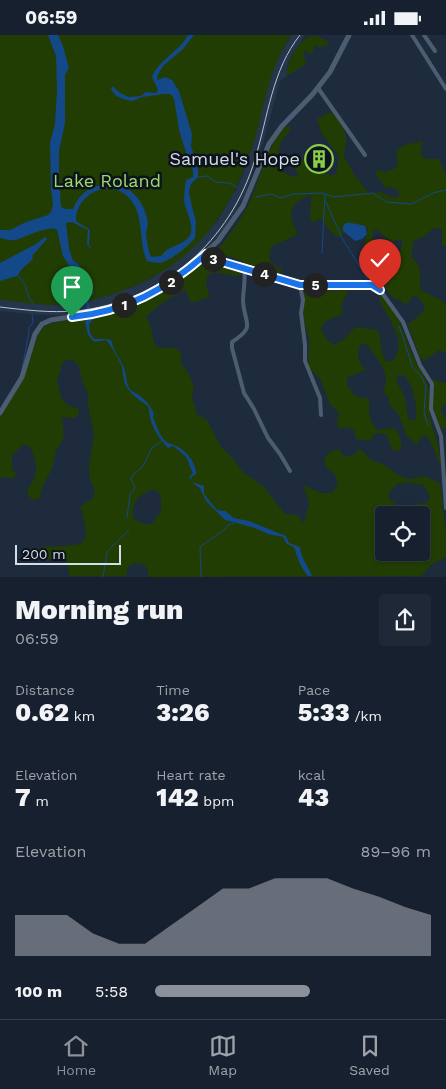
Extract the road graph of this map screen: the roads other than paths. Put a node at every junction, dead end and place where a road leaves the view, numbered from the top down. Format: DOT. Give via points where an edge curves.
graph roads {
  1 [pos="349,35"];
  2 [pos="412,35"];
  3 [pos="424,35"];
  4 [pos="435,51"];
  5 [pos="318,88"];
  6 [pos="446,89"];
  7 [pos="365,155"];
  8 [pos="206,254"];
  9 [pos="244,269"];
  10 [pos="300,285"];
  11 [pos="0,413"];
  12 [pos="321,415"];
  13 [pos="290,471"];
  14 [pos="446,508"];
  1 -- 5 [label="main road"];
  2 -- 6 [label="street"];
  3 -- 4 [label="street"];
  5 -- 7 [label="street"];
  5 -- 8 [label="main road" via="272,139 243,206"];
  8 -- 9 [label="street"];
  8 -- 11 [label="main road" via="180,276 142,298 107,311 42,324 35,334 22,377"];
  9 -- 10 [label="street"];
  9 -- 13 [label="street" via="243,304 247,328 232,342 232,348 244,393"];
  10 -- 12 [label="street" via="304,361 320,398"];
  10 -- 14 [label="street" via="372,285 380,290 403,322 417,358 432,384 431,409 441,436"];
}
